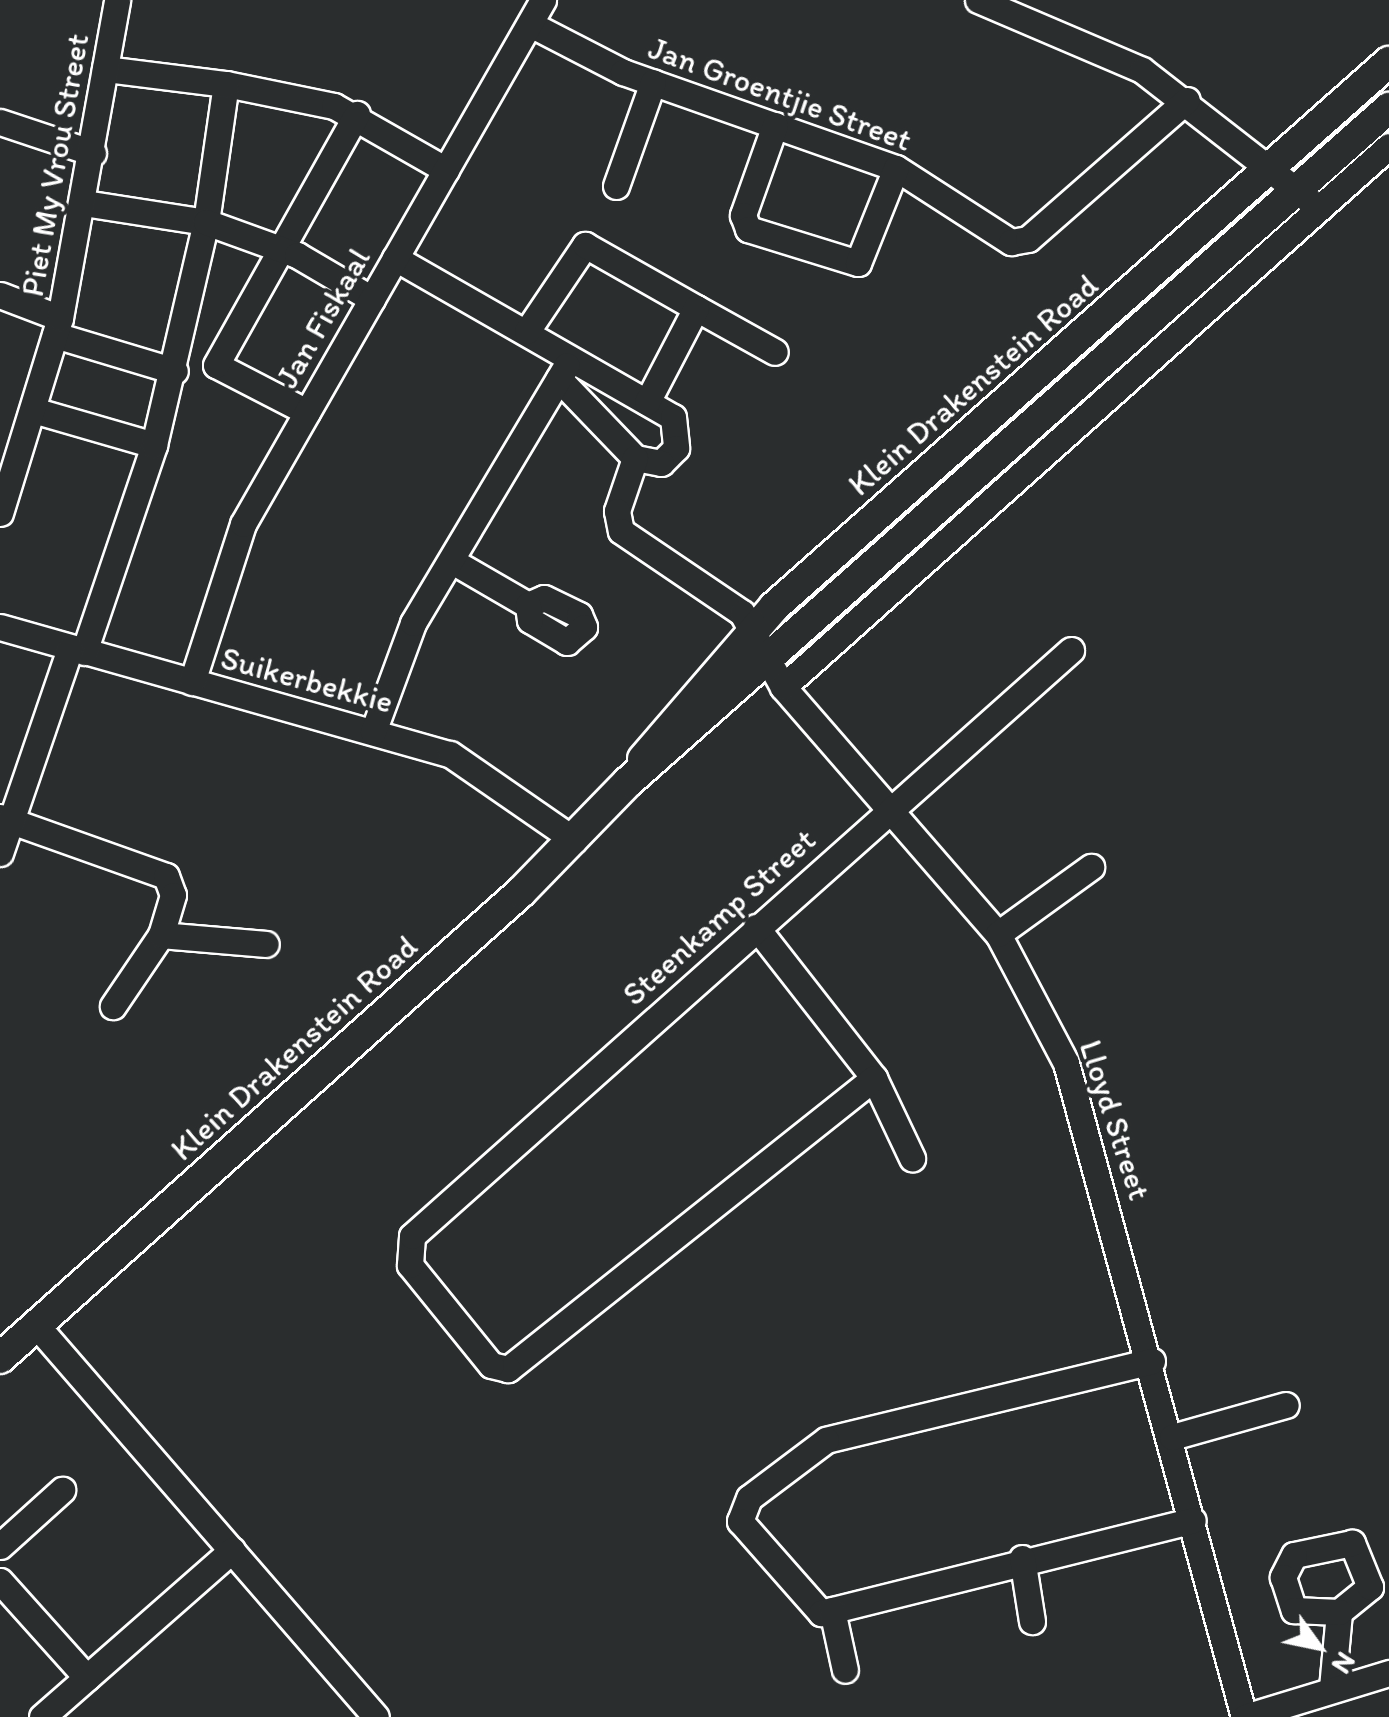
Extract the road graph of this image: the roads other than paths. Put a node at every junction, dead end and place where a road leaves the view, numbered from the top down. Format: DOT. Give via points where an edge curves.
graph roads {
  1 [pos="118,0"];
  2 [pos="543,0"];
  3 [pos="978,0"];
  4 [pos="1041,9"];
  5 [pos="530,24"];
  6 [pos="1389,62"];
  7 [pos="104,69"];
  8 [pos="653,82"];
  9 [pos="226,84"];
  10 [pos="1187,100"];
  11 [pos="1389,108"];
  12 [pos="356,114"];
  13 [pos="0,122"];
  14 [pos="775,125"];
  15 [pos="1389,146"];
  16 [pos="93,153"];
  17 [pos="1272,167"];
  18 [pos="896,168"];
  19 [pos="446,170"];
  20 [pos="616,186"];
  21 [pos="1306,198"];
  22 [pos="84,204"];
  23 [pos="206,222"];
  24 [pos="283,248"];
  25 [pos="395,258"];
  26 [pos="0,295"];
  27 [pos="372,299"];
  28 [pos="696,308"];
  29 [pos="58,327"];
  30 [pos="527,332"];
  31 [pos="775,352"];
  32 [pos="178,362"];
  33 [pos="216,365"];
  34 [pos="566,368"];
  35 [pos="647,402"];
  36 [pos="34,410"];
  37 [pos="307,412"];
  38 [pos="154,445"];
  39 [pos="10,450"];
  40 [pos="635,458"];
  41 [pos="0,512"];
  42 [pos="452,561"];
  43 [pos="528,605"];
  44 [pos="0,627"];
  45 [pos="748,631"];
  46 [pos="77,650"];
  47 [pos="1072,650"];
  48 [pos="764,661"];
  49 [pos="192,682"];
  50 [pos="783,687"];
  51 [pos="373,732"];
  52 [pos="628,782"];
  53 [pos="888,808"];
  54 [pos="8,819"];
  55 [pos="574,840"];
  56 [pos="0,853"];
  57 [pos="1090,866"];
  58 [pos="756,927"];
  59 [pos="998,934"];
  60 [pos="160,935"];
  61 [pos="266,944"];
  62 [pos="114,1006"];
  63 [pos="874,1078"];
  64 [pos="912,1158"];
  65 [pos="37,1326"];
  66 [pos="0,1358"];
  67 [pos="1152,1360"];
  68 [pos="1286,1405"];
  69 [pos="1172,1438"];
  70 [pos="62,1490"];
  71 [pos="1193,1520"];
  72 [pos="0,1546"];
  73 [pos="232,1550"];
  74 [pos="1022,1558"];
  75 [pos="0,1581"];
  76 [pos="826,1611"];
  77 [pos="1339,1612"];
  78 [pos="1032,1621"];
  79 [pos="845,1670"];
  80 [pos="1389,1673"];
  81 [pos="87,1678"];
  82 [pos="1332,1688"];
  83 [pos="42,1717"];
  84 [pos="376,1717"];
  85 [pos="1244,1717"];
  1 -- 7 [label="street, Piet My Vrou Street"];
  2 -- 5 [label="street, Jan Fiskaal"];
  3 -- 4 [label="street"];
  4 -- 10 [label="street"];
  5 -- 8 [label="street, Jan Groentjie Street"];
  5 -- 19 [label="street, Jan Fiskaal"];
  6 -- 17 [label="main road, Klein Drakenstein Road"];
  7 -- 9 [label="street"];
  7 -- 16 [label="street, Piet My Vrou Street"];
  8 -- 14 [label="street, Jan Groentjie Street"];
  8 -- 20 [label="street"];
  9 -- 12 [label="street"];
  9 -- 23 [label="street"];
  10 -- 17 [label="street"];
  10 -- 18 [label="street, Jan Groentjie Street" via="1019,242"];
  11 -- 21 [label="main road, Klein Drakenstein Road"];
  12 -- 19 [label="street"];
  12 -- 24 [label="street"];
  13 -- 16 [label="street"];
  14 -- 18 [label="street, Jan Groentjie Street"];
  14 -- 18 [label="street" via="743,215 748,229 858,263"];
  15 -- 21 [label="street"];
  16 -- 22 [label="street, Piet My Vrou Street"];
  17 -- 21 [label="street"];
  17 -- 45 [label="main road, Klein Drakenstein Road"];
  19 -- 25 [label="street, Jan Fiskaal"];
  21 -- 48 [label="main road, Klein Drakenstein Road"];
  21 -- 50 [label="street"];
  22 -- 23 [label="street"];
  22 -- 29 [label="street, Piet My Vrou Street"];
  23 -- 24 [label="street"];
  23 -- 32 [label="street"];
  24 -- 27 [label="street"];
  24 -- 33 [label="street"];
  25 -- 27 [label="street, Jan Fiskaal"];
  25 -- 30 [label="street"];
  26 -- 29 [label="street"];
  27 -- 37 [label="street, Jan Fiskaal"];
  28 -- 30 [label="street" via="585,244"];
  28 -- 31 [label="street"];
  28 -- 35 [label="street"];
  29 -- 32 [label="street"];
  29 -- 36 [label="street, Piet My Vrou Street"];
  30 -- 34 [label="street"];
  32 -- 33 [label="street"];
  32 -- 38 [label="street"];
  33 -- 37 [label="street"];
  34 -- 35 [label="street"];
  34 -- 40 [label="street"];
  34 -- 42 [label="street"];
  35 -- 40 [label="street" via="673,418 680,438 662,463"];
  36 -- 38 [label="street"];
  36 -- 39 [label="street, Piet My Vrou Street"];
  37 -- 49 [label="street, Jan Fiskaal" via="233,546"];
  38 -- 46 [label="street"];
  39 -- 41 [label="street, Piet My Vrou Street"];
  40 -- 45 [label="street, Lloyd Street" via="617,511 622,531 727,598"];
  42 -- 43 [label="street"];
  42 -- 51 [label="street" via="402,646"];
  44 -- 46 [label="street, Suikerbekkie"];
  45 -- 48 [label="street, Lloyd Street"];
  45 -- 52 [label="main road, Klein Drakenstein Road" via="667,721"];
  46 -- 49 [label="street, Suikerbekkie"];
  46 -- 54 [label="street"];
  47 -- 53 [label="street, Steenkamp Street"];
  48 -- 50 [label="street, Lloyd Street"];
  48 -- 52 [label="main road, Klein Drakenstein Road"];
  49 -- 51 [label="street, Suikerbekkie"];
  50 -- 53 [label="street, Lloyd Street"];
  51 -- 55 [label="street, Suikerbekkie" via="474,765"];
  52 -- 55 [label="main road, Klein Drakenstein Road"];
  53 -- 58 [label="street, Steenkamp Street"];
  53 -- 59 [label="street, Lloyd Street"];
  54 -- 56 [label="street"];
  54 -- 60 [label="street" via="166,876 173,894"];
  55 -- 65 [label="main road, Klein Drakenstein Road"];
  57 -- 59 [label="street"];
  58 -- 63 [label="street"];
  58 -- 63 [label="street, Steenkamp Street" via="412,1236 410,1266 492,1366 514,1366"];
  59 -- 67 [label="street, Lloyd Street" via="1084,1110"];
  60 -- 61 [label="street"];
  60 -- 62 [label="street"];
  63 -- 64 [label="street"];
  65 -- 66 [label="main road, Klein Drakenstein Road"];
  65 -- 73 [label="street"];
  67 -- 69 [label="street, Lloyd Street"];
  67 -- 76 [label="street" via="826,1440 750,1498 740,1522"];
  68 -- 69 [label="street"];
  69 -- 71 [label="street, Lloyd Street"];
  70 -- 72 [label="street"];
  71 -- 74 [label="street"];
  71 -- 85 [label="street, Lloyd Street"];
  73 -- 81 [label="street"];
  73 -- 84 [label="street"];
  74 -- 76 [label="street"];
  74 -- 78 [label="street"];
  75 -- 81 [label="street"];
  76 -- 79 [label="street"];
  77 -- 82 [label="street"];
  80 -- 82 [label="street"];
  81 -- 83 [label="street"];
  82 -- 85 [label="street"];
}
